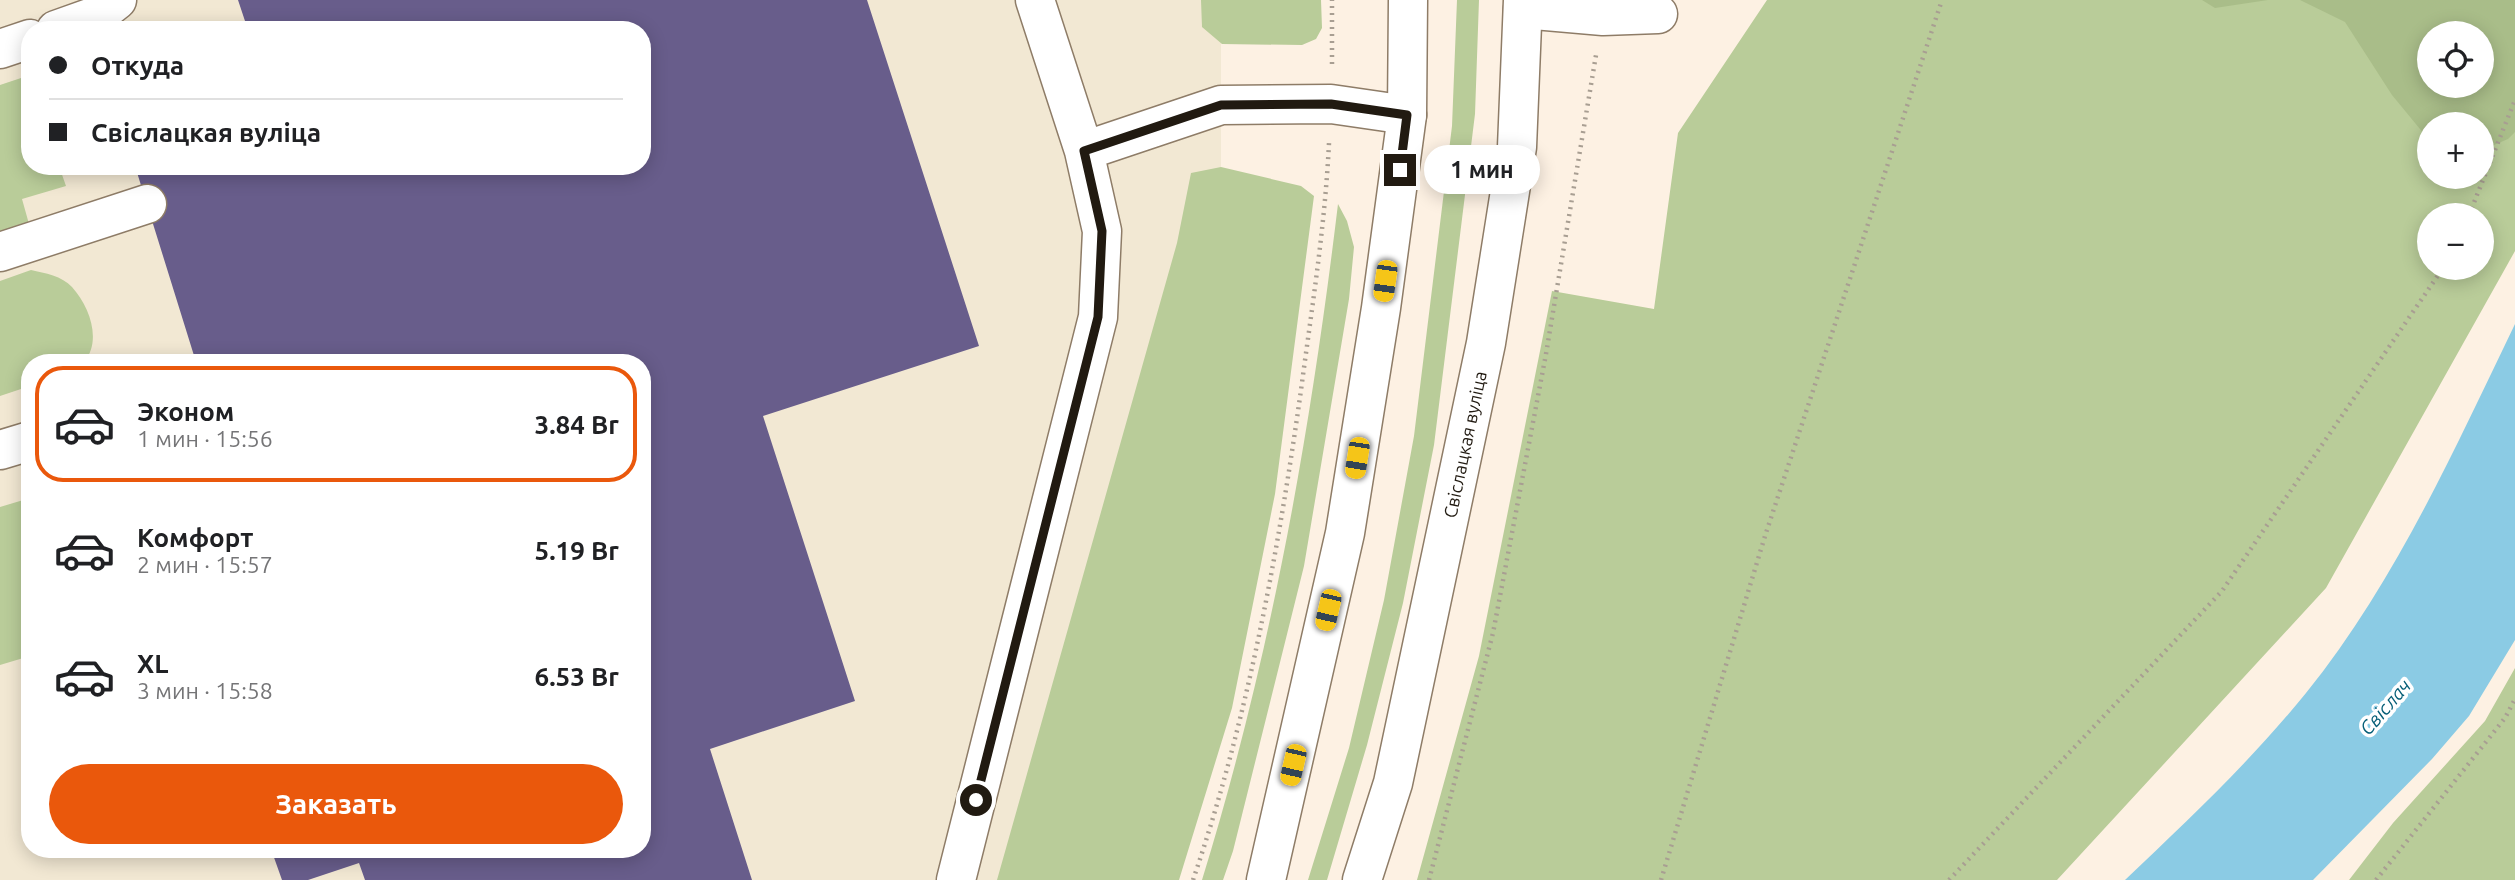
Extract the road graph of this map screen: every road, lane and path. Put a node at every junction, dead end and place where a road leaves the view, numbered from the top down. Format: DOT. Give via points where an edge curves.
graph roads {
  1 [pos="117,0"];
  2 [pos="1035,0"];
  3 [pos="1332,0"];
  4 [pos="1408,0"];
  5 [pos="1942,0"];
  6 [pos="1523,5"];
  7 [pos="1658,14"];
  8 [pos="1603,16"];
  9 [pos="81,21"];
  10 [pos="21,41"];
  11 [pos="0,49"];
  12 [pos="2515,100"];
  13 [pos="1331,104"];
  14 [pos="1407,115"];
  15 [pos="1084,151"];
  16 [pos="2474,203"];
  17 [pos="147,204"];
  18 [pos="0,252"];
  19 [pos="2435,280"];
  20 [pos="21,444"];
  21 [pos="0,450"];
  22 [pos="2515,699"];
  23 [pos="956,880"];
  24 [pos="1193,880"];
  25 [pos="1266,880"];
  26 [pos="1363,880"];
  27 [pos="1429,880"];
  28 [pos="1661,880"];
  29 [pos="1949,880"];
  30 [pos="2376,880"];
  1 -- 9 [label="main road"];
  2 -- 15 [label="main road"];
  3 -- 13 [label="path"];
  4 -- 14 [label="main road"];
  5 -- 28 [label="path" via="1765,536"];
  6 -- 8 [label="main road"];
  6 -- 26 [label="main road, Свіслацкая вуліца" via="1517,147 1486,343 1393,783"];
  7 -- 8 [label="main road"];
  8 -- 27 [label="path" via="1493,633"];
  10 -- 11 [label="main road"];
  12 -- 16 [label="path"];
  13 -- 14 [label="main road"];
  13 -- 15 [label="main road" via="1221,105"];
  13 -- 24 [label="path" via="1325,214 1285,500 1234,740"];
  14 -- 25 [label="main road" via="1345,533"];
  15 -- 23 [label="main road" via="1102,231 1098,317"];
  17 -- 18 [label="main road"];
  19 -- 29 [label="path" via="2222,591"];
  20 -- 21 [label="main road"];
  22 -- 30 [label="path" via="2505,718"];
}
